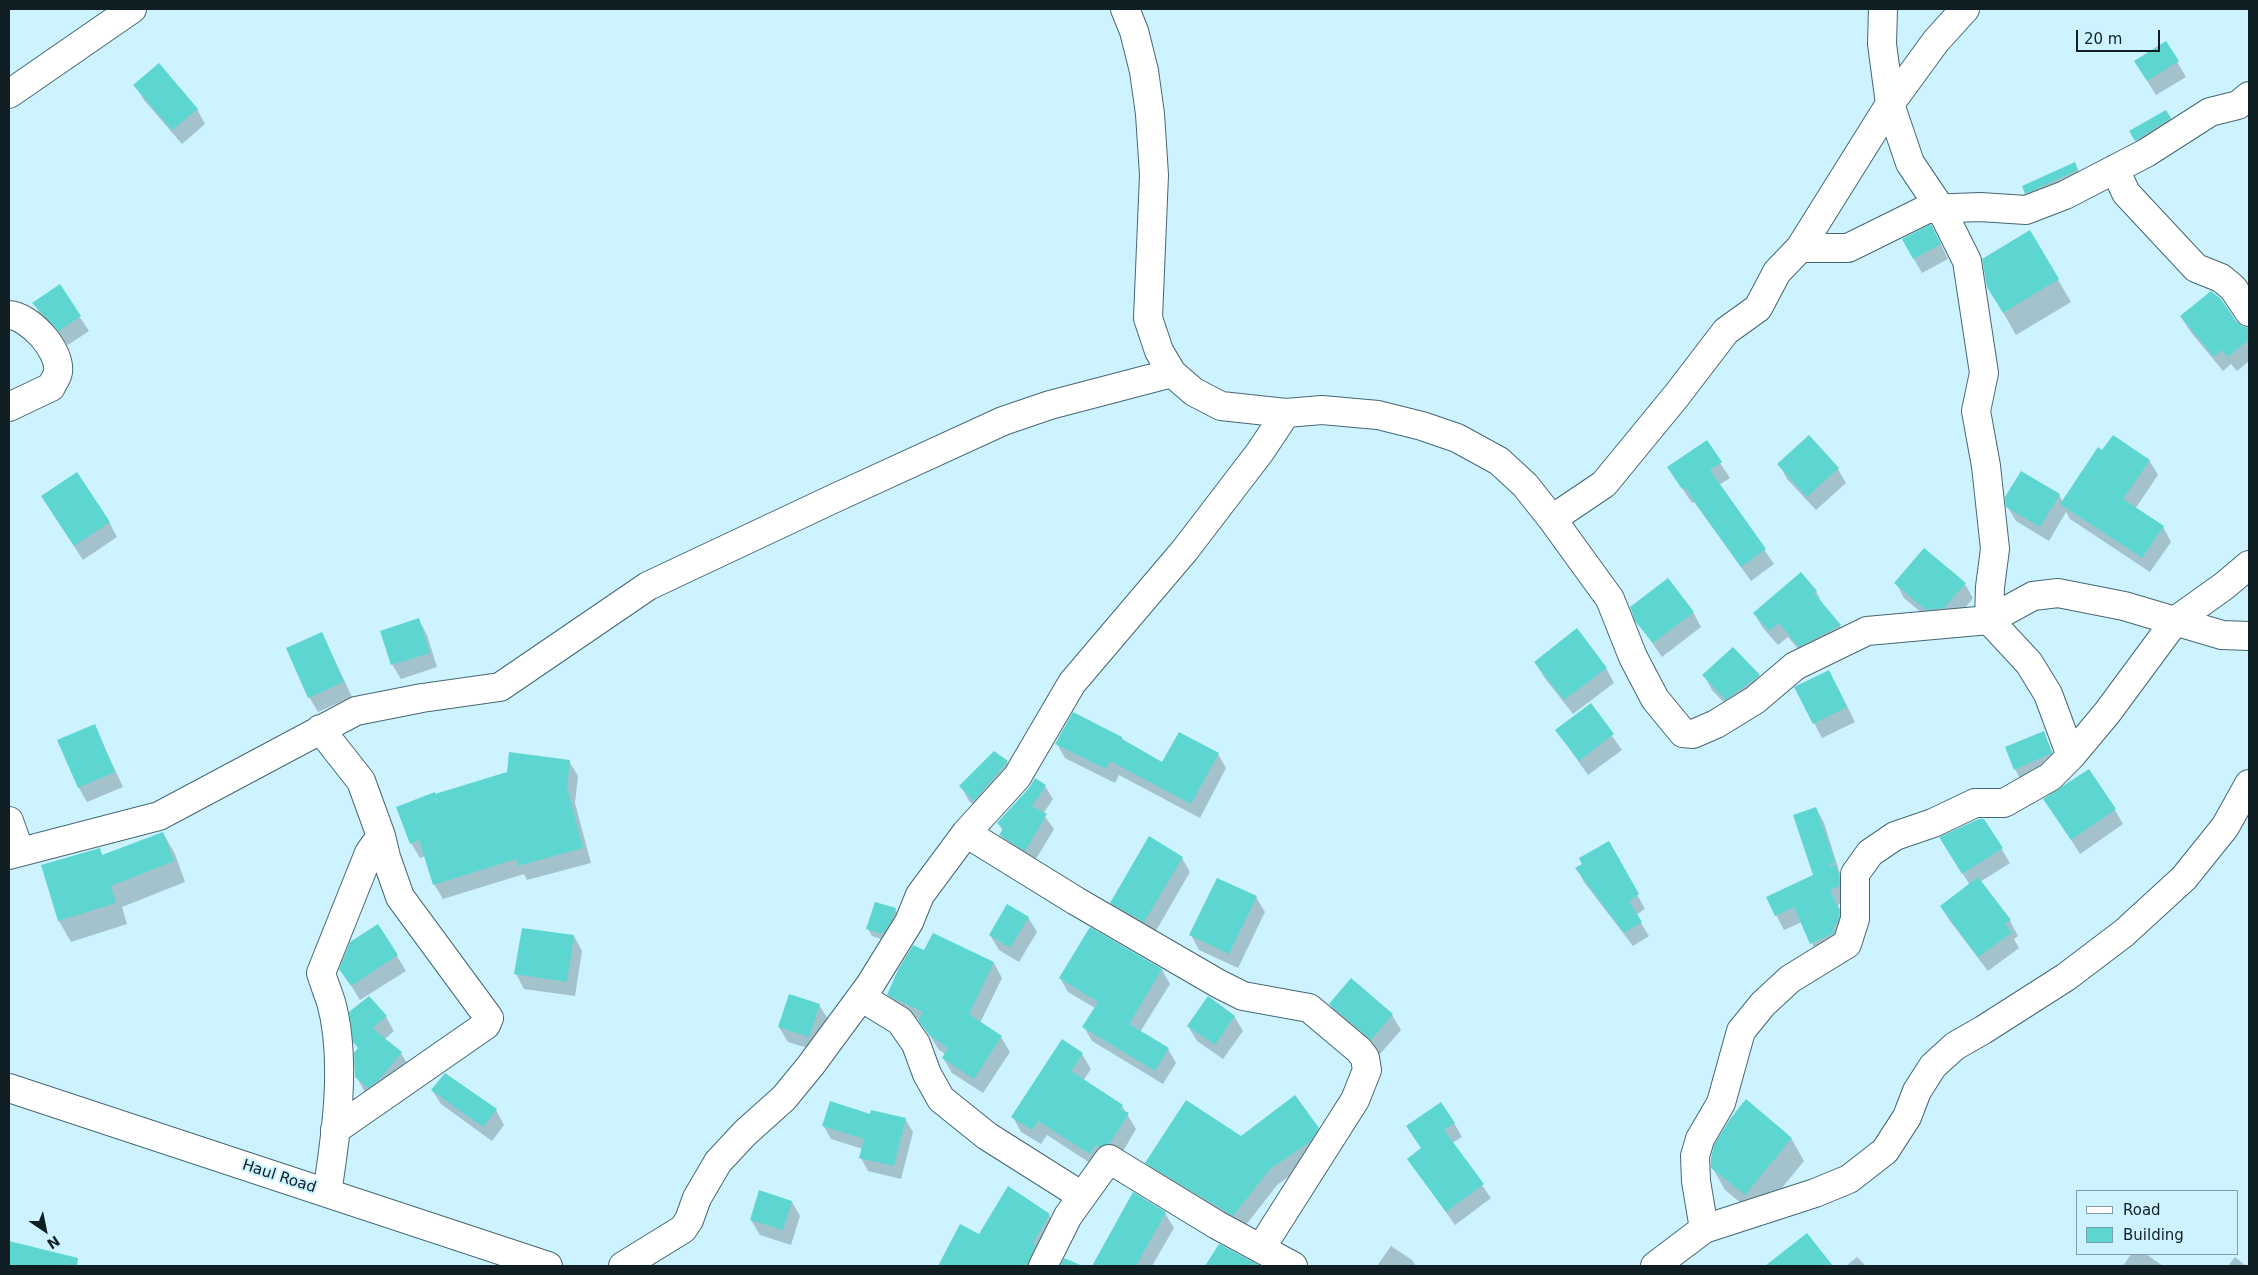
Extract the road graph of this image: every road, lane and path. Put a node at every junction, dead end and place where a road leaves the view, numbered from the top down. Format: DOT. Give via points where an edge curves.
graph roads {
  1 [pos="132,9"];
  2 [pos="1125,9"];
  3 [pos="1883,9"];
  4 [pos="1965,9"];
  5 [pos="9,94"];
  6 [pos="2249,96"];
  7 [pos="1890,104"];
  8 [pos="2115,169"];
  9 [pos="1941,208"];
  10 [pos="1800,248"];
  11 [pos="2249,312"];
  12 [pos="9,315"];
  13 [pos="1172,373"];
  14 [pos="9,407"];
  15 [pos="1286,413"];
  16 [pos="1552,519"];
  17 [pos="2249,565"];
  18 [pos="1989,620"];
  19 [pos="2175,621"];
  20 [pos="2249,636"];
  21 [pos="320,730"];
  22 [pos="2071,756"];
  23 [pos="2249,784"];
  24 [pos="9,821"];
  25 [pos="966,833"];
  26 [pos="380,836"];
  27 [pos="14,854"];
  28 [pos="861,997"];
  29 [pos="9,1088"];
  30 [pos="335,1130"];
  31 [pos="327,1193"];
  32 [pos="1082,1196"];
  33 [pos="1704,1229"];
  34 [pos="1261,1248"];
  35 [pos="548,1266"];
  36 [pos="623,1266"];
  37 [pos="1043,1266"];
  38 [pos="1293,1266"];
  39 [pos="1655,1266"];
  1 -- 5 [label="street"];
  2 -- 13 [label="street" via="1144,71 1150,114 1154,176 1148,318 1159,352"];
  3 -- 7 [label="street" via="1882,44"];
  4 -- 7 [label="street" via="1936,41"];
  6 -- 8 [label="street" via="2238,105 2210,112"];
  7 -- 9 [label="street" via="1910,163"];
  7 -- 10 [label="street"];
  8 -- 9 [label="street" via="2065,195 2026,210"];
  8 -- 11 [label="street" via="2126,193 2196,268 2221,278 2233,288"];
  9 -- 10 [label="street" via="1927,209 1848,248"];
  9 -- 18 [label="street" via="1966,261 1984,373 1976,411 1995,549"];
  10 -- 16 [label="street" via="1777,272 1758,308 1726,330 1604,484"];
  12 -- 14 [label="street" via="35,327 54,352 58,371 52,387"];
  13 -- 15 [label="street" via="1194,392 1220,406"];
  13 -- 21 [label="street" via="1050,405 1003,421 835,498 648,586 500,687 356,711"];
  15 -- 16 [label="street" via="1322,410 1378,415 1457,438 1499,461 1525,485"];
  15 -- 25 [label="street" via="1185,550 1072,684 1017,778"];
  16 -- 18 [label="street" via="1610,599 1655,699 1683,733 1693,734 1716,724 1754,700 1795,666 1866,631"];
  17 -- 19 [label="street"];
  18 -- 19 [label="street" via="2033,596 2058,593 2124,606"];
  18 -- 22 [label="street" via="2030,663 2043,686"];
  19 -- 20 [label="street" via="2222,635"];
  19 -- 22 [label="street" via="2108,713"];
  21 -- 26 [label="street" via="361,780"];
  21 -- 27 [label="street" via="159,816"];
  22 -- 33 [label="street" via="2050,777 2004,804 1975,802 1933,823 1894,836 1870,853 1855,874 1855,919 1847,944 1790,979 1762,1004 1741,1031 1721,1103 1700,1139 1695,1156"];
  23 -- 33 [label="street" via="2225,827 2184,878 2131,927 2066,977 1955,1046 1932,1066 1907,1117 1885,1151 1849,1179"];
  24 -- 27 [label="street"];
  25 -- 28 [label="street" via="920,895 909,922"];
  25 -- 34 [label="street" via="1219,984 1243,996 1309,1008 1365,1058 1366,1070 1355,1100"];
  26 -- 30 [label="street" via="369,853 321,973 331,1003 337,1045"];
  26 -- 30 [label="street" via="400,897 489,1018 486,1025"];
  28 -- 32 [label="street" via="900,1021 916,1044 941,1099 987,1136"];
  28 -- 36 [label="street" via="784,1098 745,1132 718,1162 682,1229"];
  29 -- 31 [label="street, Haul Road"];
  30 -- 31 [label="street"];
  31 -- 35 [label="street, Haul Road"];
  32 -- 34 [label="street" via="1110,1159"];
  32 -- 37 [label="street"];
  33 -- 39 [label="street"];
  34 -- 38 [label="street"];
}
